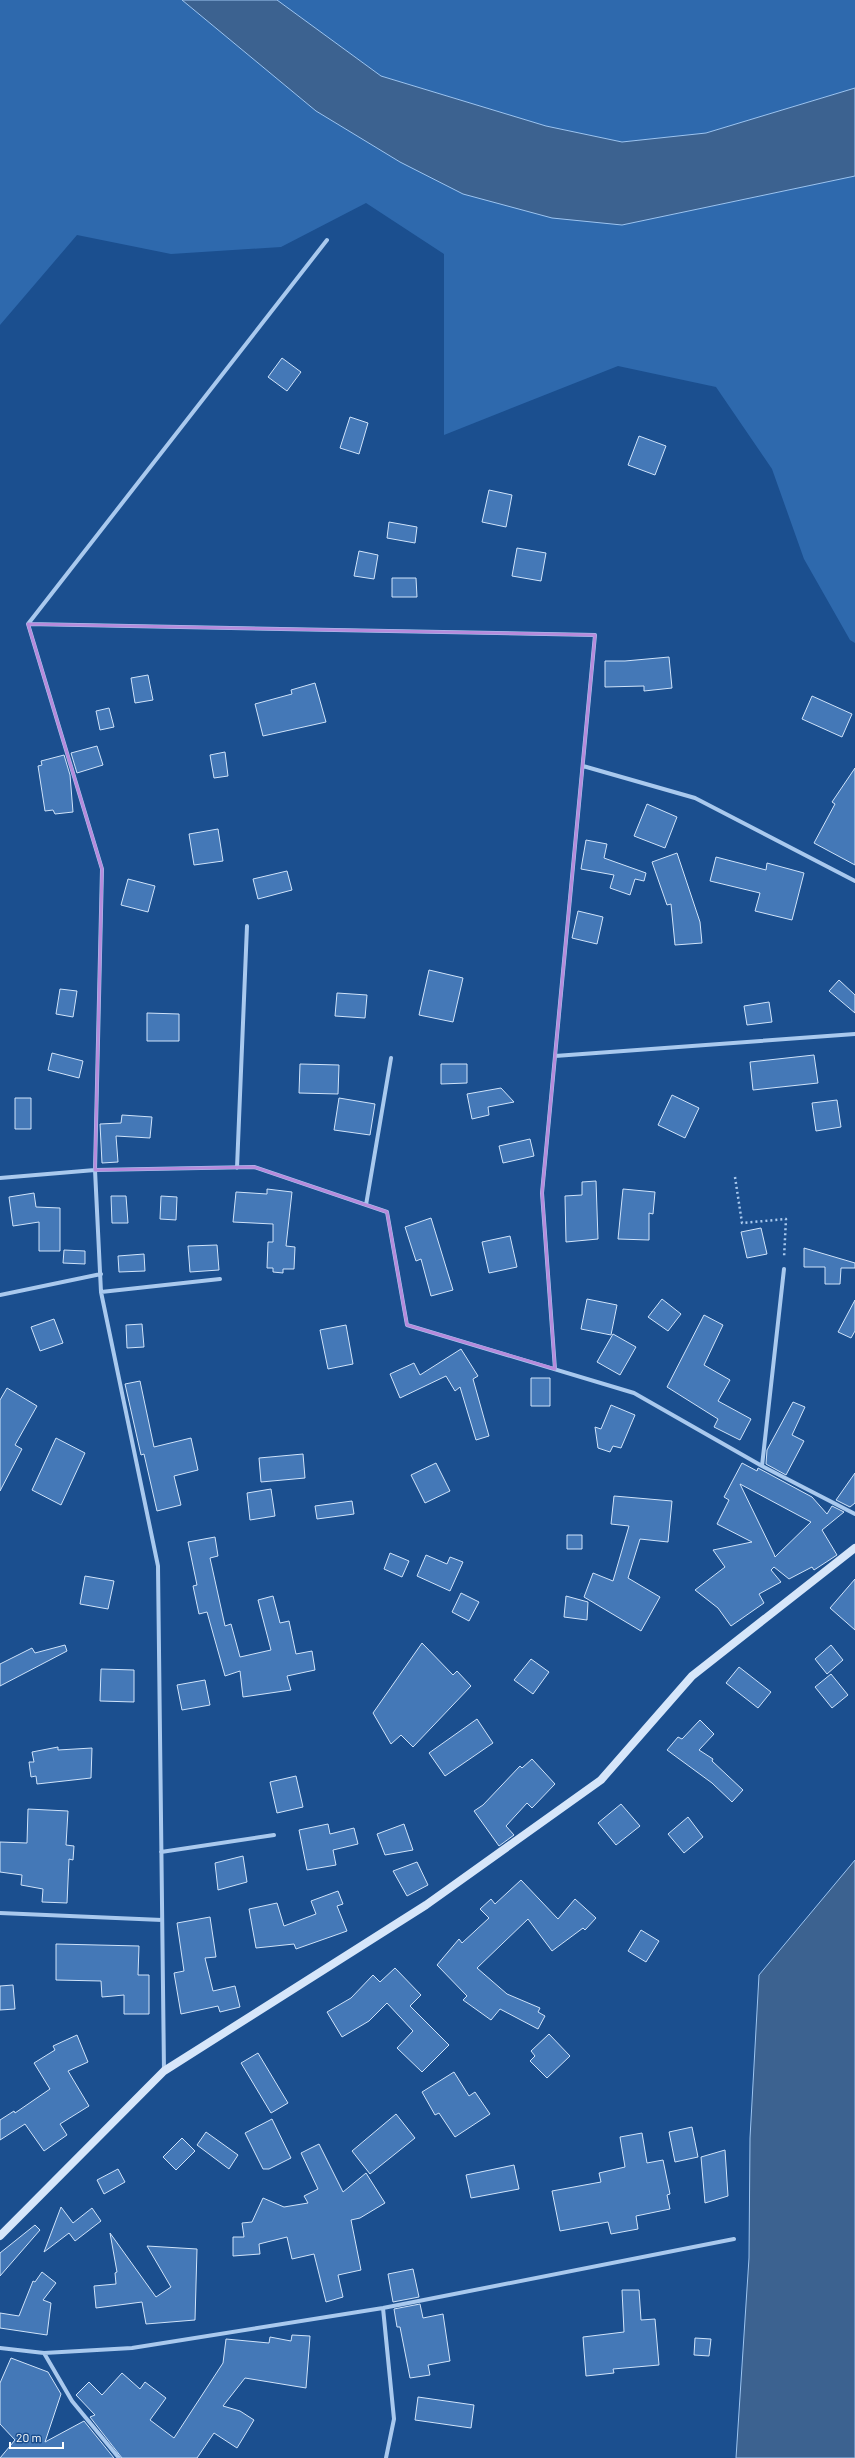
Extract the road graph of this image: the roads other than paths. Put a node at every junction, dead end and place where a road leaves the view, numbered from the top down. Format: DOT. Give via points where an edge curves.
graph roads {
  1 [pos="327,240"];
  2 [pos="28,624"];
  3 [pos="583,766"];
  4 [pos="855,881"];
  5 [pos="247,926"];
  6 [pos="855,1034"];
  7 [pos="555,1056"];
  8 [pos="392,1058"];
  9 [pos="237,1168"];
  10 [pos="95,1170"];
  11 [pos="0,1178"];
  12 [pos="366,1205"];
  13 [pos="784,1269"];
  14 [pos="101,1274"];
  15 [pos="220,1279"];
  16 [pos="102,1292"];
  17 [pos="0,1295"];
  18 [pos="555,1369"];
  19 [pos="762,1466"];
  20 [pos="855,1514"];
  21 [pos="855,1548"];
  22 [pos="274,1835"];
  23 [pos="161,1852"];
  24 [pos="0,1913"];
  25 [pos="162,1920"];
  26 [pos="164,2071"];
  27 [pos="0,2236"];
  28 [pos="734,2239"];
  29 [pos="383,2308"];
  30 [pos="0,2348"];
  31 [pos="44,2353"];
  32 [pos="119,2458"];
  33 [pos="386,2458"];
  1 -- 2 [label="street"];
  2 -- 3 [label="street" via="595,634"];
  2 -- 10 [label="street" via="102,869"];
  3 -- 4 [label="street" via="695,798"];
  3 -- 7 [label="street"];
  5 -- 9 [label="street"];
  6 -- 7 [label="street"];
  7 -- 18 [label="street" via="542,1193"];
  8 -- 12 [label="street"];
  9 -- 10 [label="street"];
  9 -- 12 [label="street" via="254,1167"];
  10 -- 11 [label="street"];
  10 -- 14 [label="street"];
  12 -- 18 [label="street" via="387,1212 407,1325"];
  13 -- 19 [label="street"];
  14 -- 16 [label="street"];
  14 -- 17 [label="street"];
  15 -- 16 [label="street"];
  16 -- 23 [label="street" via="158,1566"];
  18 -- 19 [label="street" via="634,1393"];
  19 -- 20 [label="street"];
  21 -- 26 [label="main road" via="692,1676 601,1780 426,1905"];
  22 -- 23 [label="street"];
  23 -- 25 [label="street"];
  24 -- 25 [label="street"];
  25 -- 26 [label="street"];
  26 -- 27 [label="main road"];
  28 -- 29 [label="street"];
  29 -- 31 [label="street" via="132,2348"];
  29 -- 33 [label="street" via="394,2418"];
  30 -- 31 [label="street"];
  31 -- 32 [label="street" via="72,2402"];
}
